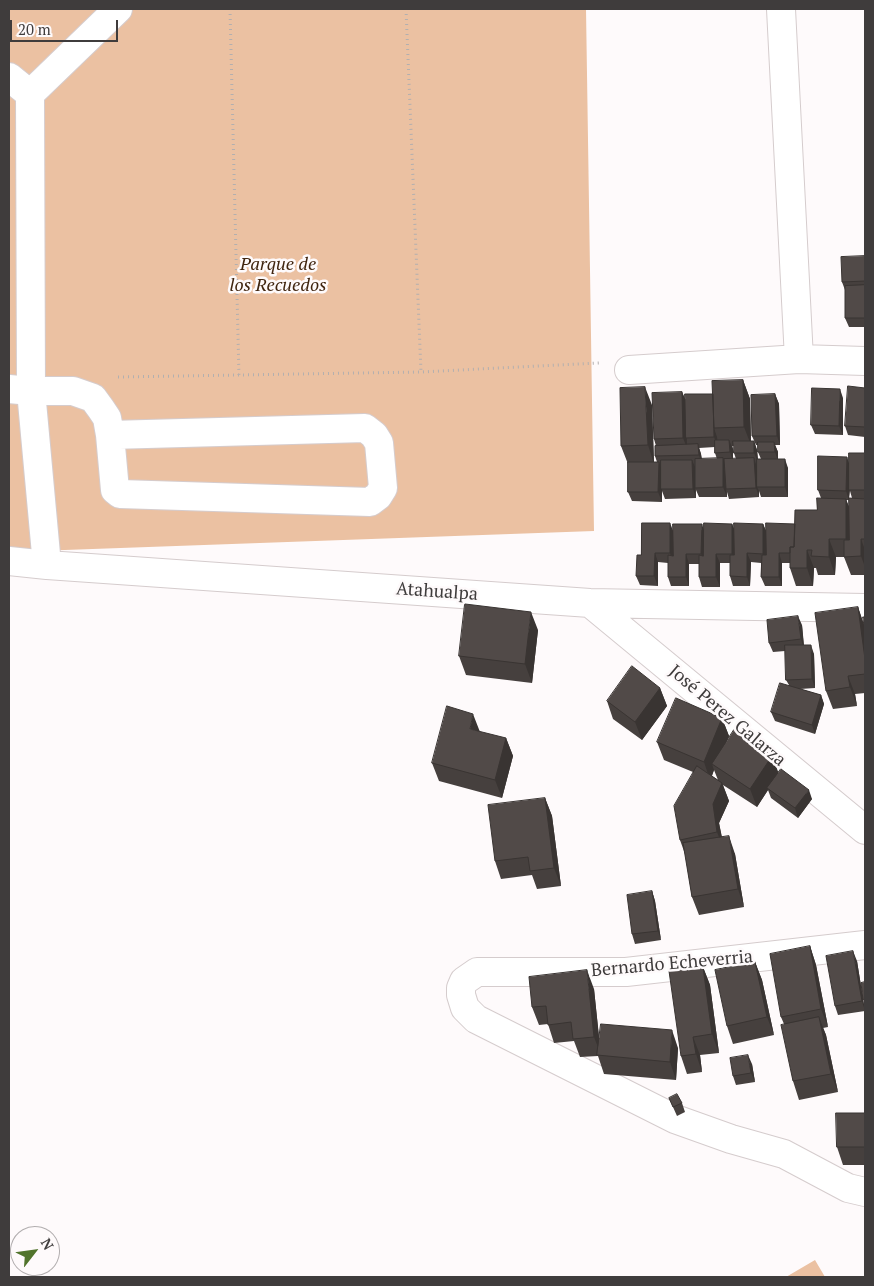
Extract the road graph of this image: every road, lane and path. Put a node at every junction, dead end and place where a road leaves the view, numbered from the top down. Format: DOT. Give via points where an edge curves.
graph roads {
  1 [pos="118,9"];
  2 [pos="230,9"];
  3 [pos="406,9"];
  4 [pos="781,9"];
  5 [pos="9,77"];
  6 [pos="30,94"];
  7 [pos="799,358"];
  8 [pos="865,361"];
  9 [pos="601,362"];
  10 [pos="629,370"];
  11 [pos="421,372"];
  12 [pos="240,376"];
  13 [pos="20,390"];
  14 [pos="93,398"];
  15 [pos="110,435"];
  16 [pos="9,561"];
  17 [pos="47,565"];
  18 [pos="590,602"];
  19 [pos="865,608"];
  20 [pos="865,830"];
  21 [pos="865,945"];
  22 [pos="865,1192"];
  1 -- 6 [label="street"];
  2 -- 12 [label="path"];
  3 -- 11 [label="path"];
  4 -- 7 [label="street"];
  5 -- 6 [label="street"];
  6 -- 13 [label="street"];
  7 -- 8 [label="street"];
  7 -- 10 [label="street"];
  9 -- 11 [label="path"];
  11 -- 12 [label="path"];
  12 -- 14 [label="path" via="104,378"];
  13 -- 14 [label="street" via="73,391"];
  13 -- 17 [label="street"];
  14 -- 15 [label="street" via="107,418"];
  15 -- 15 [label="street" via="115,490 120,494 370,502 383,488 379,443 365,428"];
  16 -- 17 [label="street, Atahualpa"];
  17 -- 18 [label="street, Atahualpa"];
  18 -- 19 [label="street, Atahualpa"];
  18 -- 20 [label="street, José Perez Galarza"];
  21 -- 22 [label="street, Bernardo Echeverria" via="626,972 477,972 464,981 461,988 465,1008 476,1019 675,1119 784,1154 848,1188"];
}
